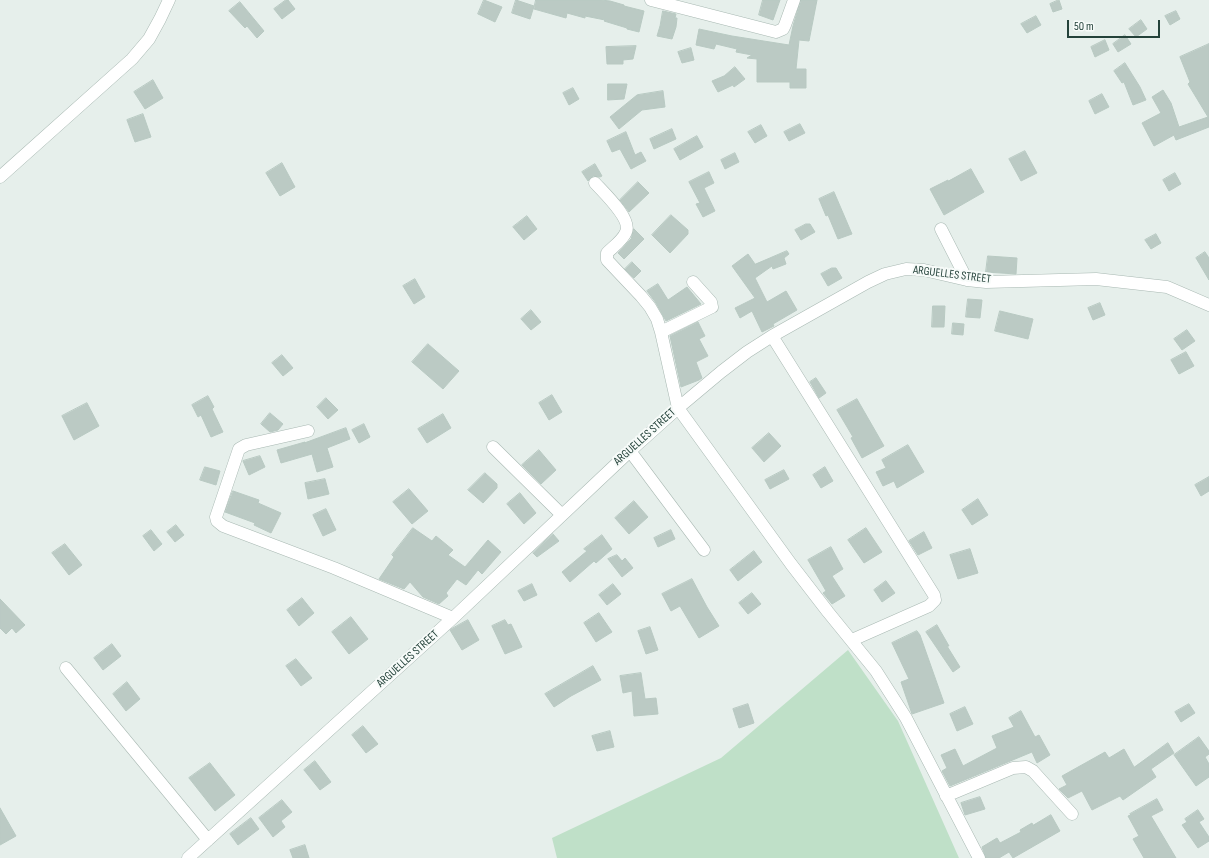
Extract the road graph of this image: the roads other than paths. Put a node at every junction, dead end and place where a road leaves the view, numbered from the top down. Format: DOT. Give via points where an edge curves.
graph roads {
  1 [pos="168,0"];
  2 [pos="651,0"];
  3 [pos="794,0"];
  4 [pos="0,177"];
  5 [pos="595,183"];
  6 [pos="941,229"];
  7 [pos="967,280"];
  8 [pos="692,282"];
  9 [pos="1209,305"];
  10 [pos="661,332"];
  11 [pos="772,336"];
  12 [pos="678,408"];
  13 [pos="308,431"];
  14 [pos="493,447"];
  15 [pos="630,451"];
  16 [pos="562,515"];
  17 [pos="704,550"];
  18 [pos="453,618"];
  19 [pos="852,640"];
  20 [pos="66,668"];
  21 [pos="946,796"];
  22 [pos="1072,814"];
  23 [pos="208,840"];
  24 [pos="188,858"];
  25 [pos="979,858"];
  1 -- 4 [label="street" via="149,39 132,59"];
  2 -- 3 [label="street" via="776,32 785,25"];
  5 -- 10 [label="street" via="622,213 627,226 627,231 607,253 607,260 650,307"];
  6 -- 7 [label="street"];
  7 -- 9 [label="street, ARGUELLES STREET" via="1018,282 1096,279 1167,287"];
  7 -- 11 [label="street, ARGUELLES STREET" via="924,270 906,269 885,274"];
  8 -- 10 [label="street" via="711,302 712,307"];
  10 -- 12 [label="street"];
  11 -- 12 [label="street, ARGUELLES STREET" via="721,372"];
  11 -- 19 [label="street" via="934,595 935,600 929,606"];
  12 -- 15 [label="street, ARGUELLES STREET"];
  12 -- 19 [label="street" via="828,612"];
  13 -- 18 [label="street" via="246,445 239,449 216,517 217,521 223,526 334,568"];
  14 -- 16 [label="street"];
  15 -- 16 [label="street, ARGUELLES STREET"];
  15 -- 17 [label="street"];
  16 -- 18 [label="street, ARGUELLES STREET"];
  18 -- 23 [label="street, ARGUELLES STREET"];
  19 -- 21 [label="street" via="891,693"];
  20 -- 23 [label="street"];
  21 -- 22 [label="street" via="1013,768 1026,768 1033,771"];
  21 -- 25 [label="street"];
  23 -- 24 [label="street, ARGUELLES STREET"];
}
